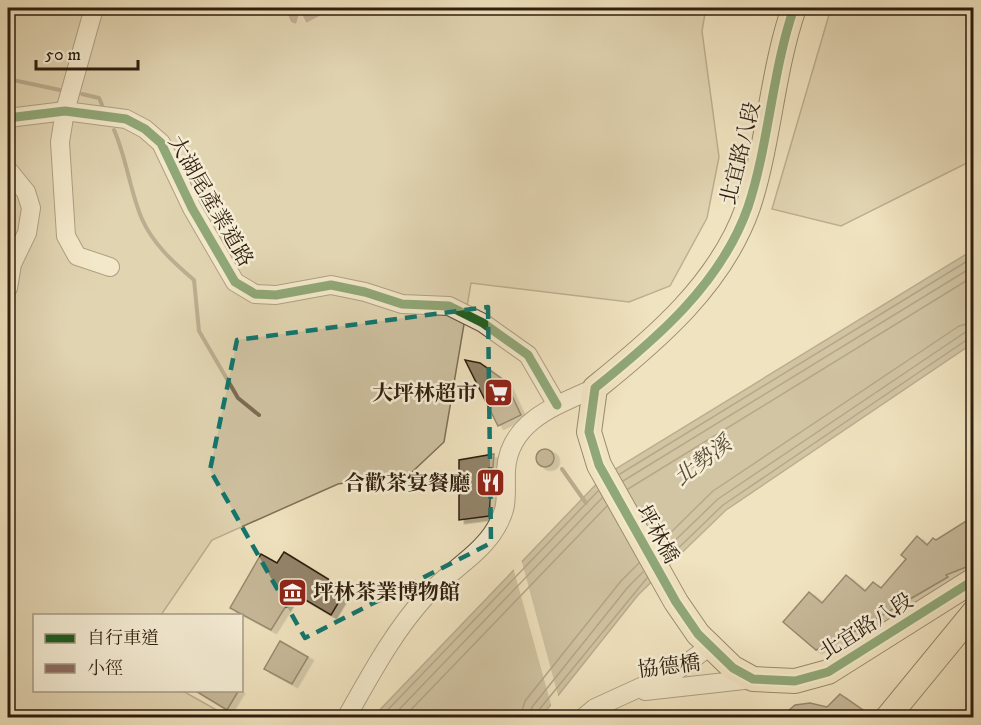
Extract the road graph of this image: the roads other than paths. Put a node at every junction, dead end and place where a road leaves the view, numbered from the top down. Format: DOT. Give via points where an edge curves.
graph roads {
  1 [pos="94,8"];
  2 [pos="794,8"];
  3 [pos="65,111"];
  4 [pos="8,118"];
  5 [pos="8,170"];
  6 [pos="110,267"];
  7 [pos="8,288"];
  8 [pos="595,388"];
  9 [pos="557,405"];
  10 [pos="974,580"];
  11 [pos="974,612"];
  12 [pos="709,647"];
  13 [pos="753,679"];
  14 [pos="626,693"];
  15 [pos="346,717"];
  16 [pos="583,717"];
  17 [pos="887,717"];
  1 -- 3 [label="street"];
  2 -- 8 [label="main road, 北宜路八段" via="748,207 724,258 700,292"];
  3 -- 4 [label="street, 大湖尾產業道路"];
  3 -- 6 [label="street" via="60,142 66,236 77,256"];
  3 -- 9 [label="street, 大湖尾產業道路" via="126,119 161,143 192,208 235,282 255,294 276,295 330,285 402,304 449,306 483,323 528,356"];
  5 -- 7 [label="street" via="26,192 31,208 27,233 12,264"];
  8 -- 9 [label="street"];
  8 -- 12 [label="main road, 坪林橋" via="589,432 599,465 676,602"];
  9 -- 15 [label="street" via="530,422 516,438 506,468 504,515 490,537 426,596 393,637"];
  10 -- 13 [label="main road, 北宜路八段" via="828,672 795,681"];
  11 -- 17 [label="main road"];
  12 -- 13 [label="main road, 北宜路八段"];
  12 -- 14 [label="street, 協德橋" via="676,671"];
  13 -- 14 [label="street, 協德橋"];
  14 -- 16 [label="street, 協德橋"];
}
